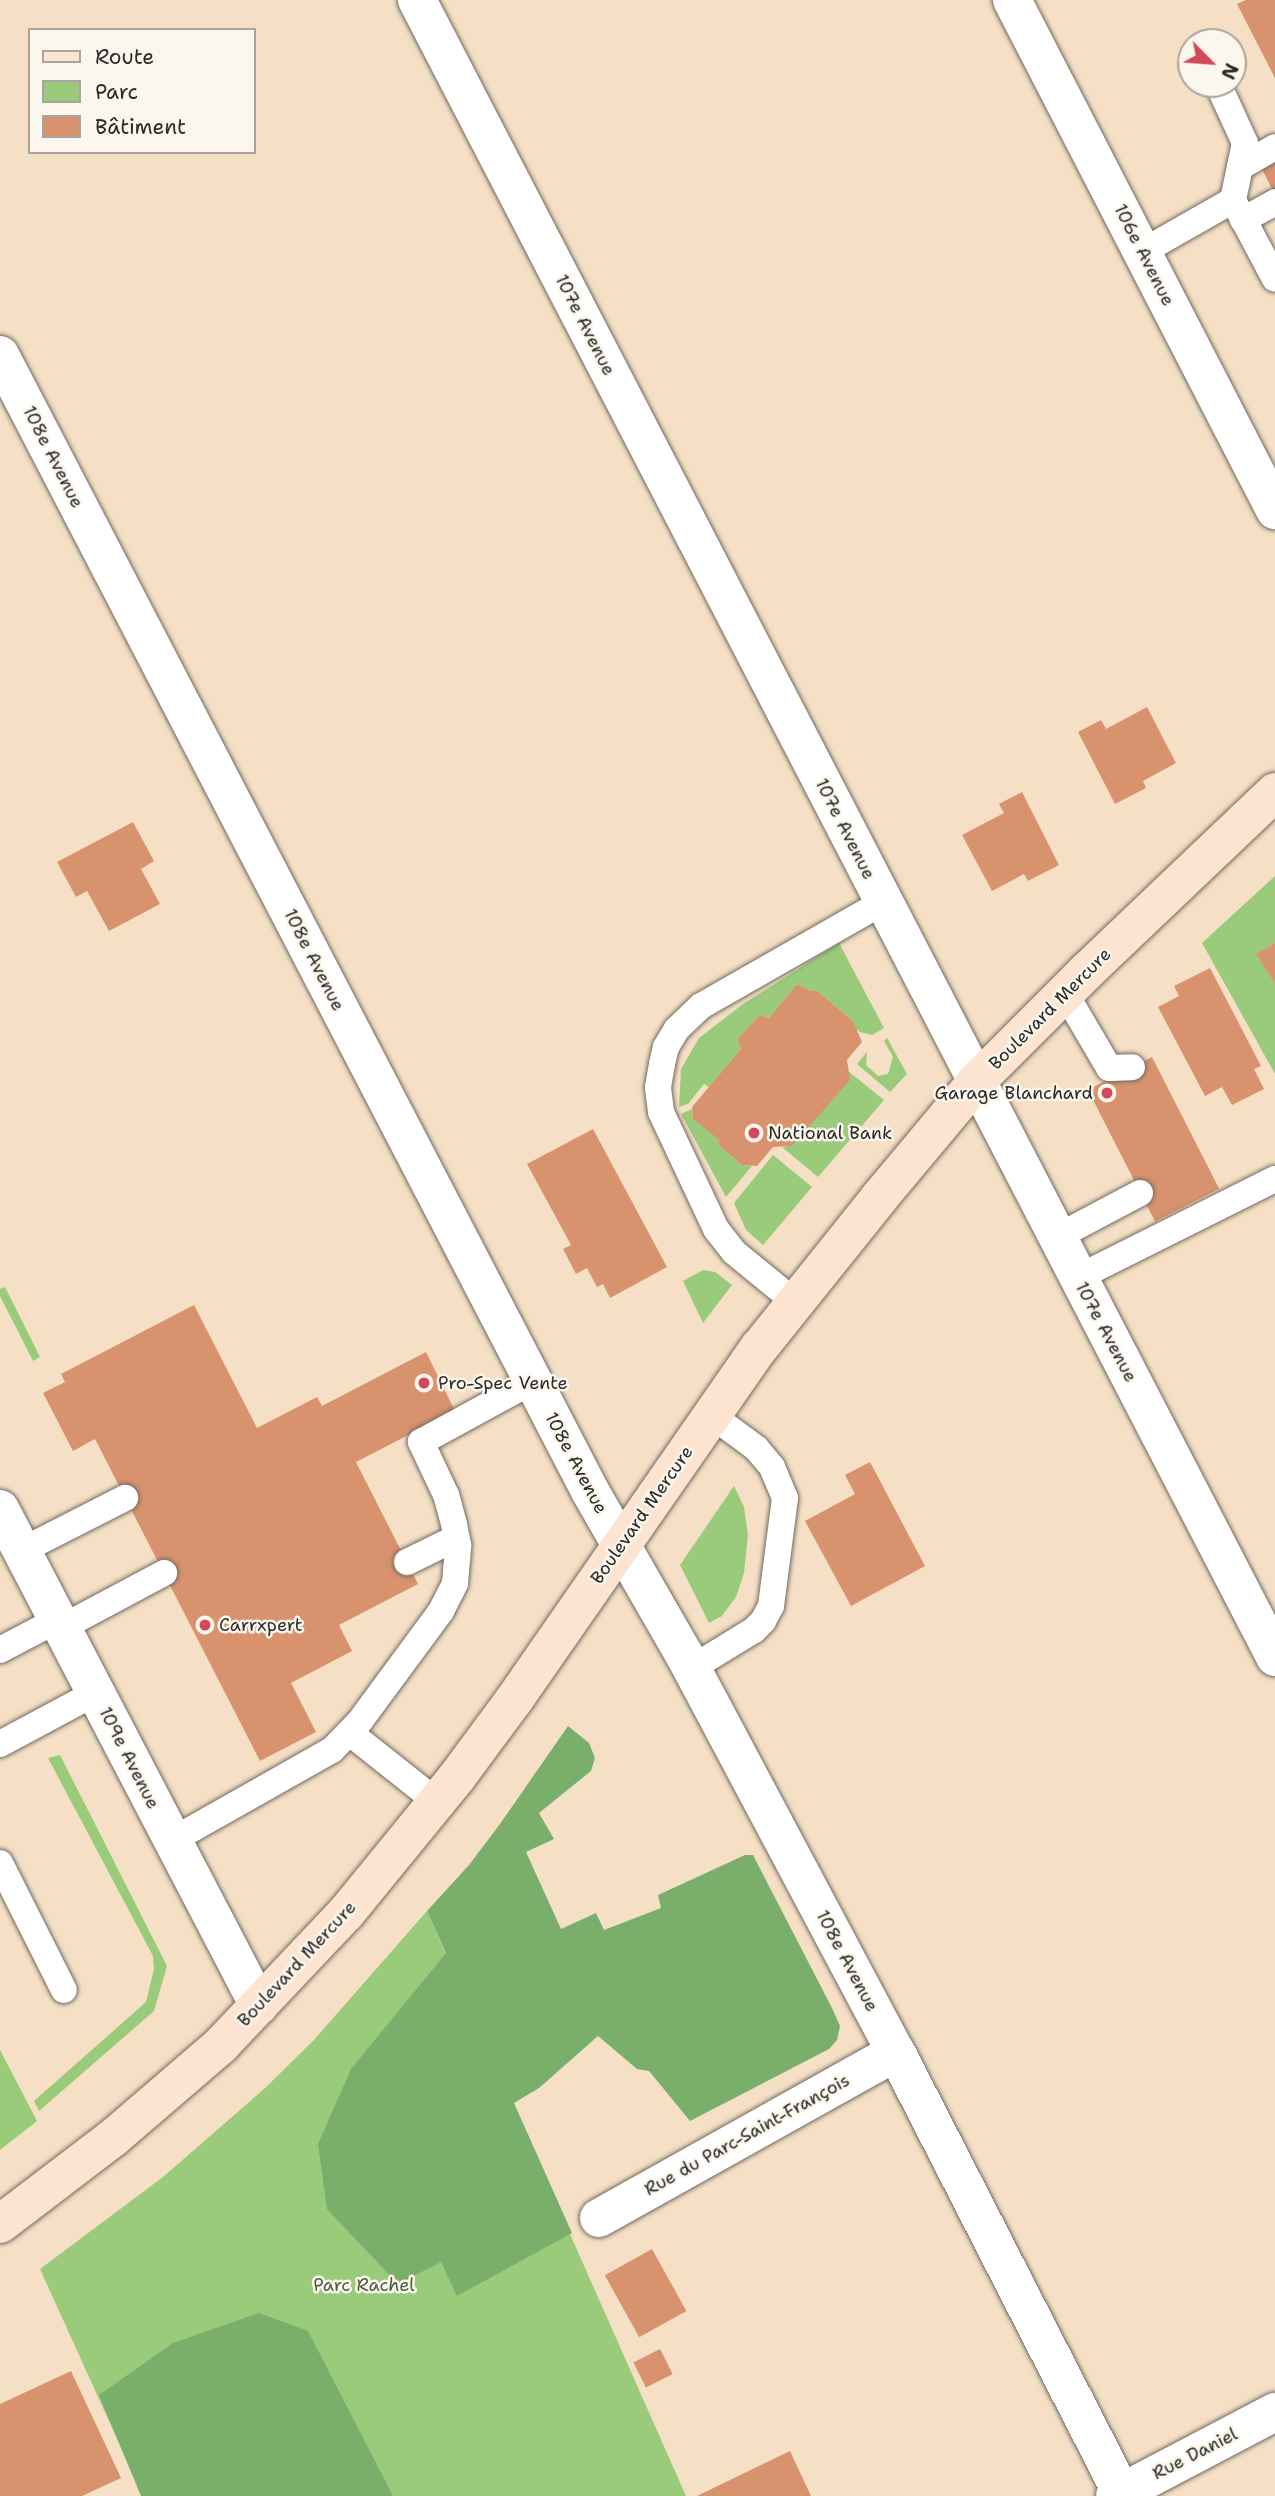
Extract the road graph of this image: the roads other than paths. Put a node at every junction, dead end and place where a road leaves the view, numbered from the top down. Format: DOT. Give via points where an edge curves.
graph roads {
  1 [pos="417,0"];
  2 [pos="1012,0"];
  3 [pos="1224,98"];
  4 [pos="1275,147"];
  5 [pos="1240,167"];
  6 [pos="1275,202"];
  7 [pos="1238,210"];
  8 [pos="1142,252"];
  9 [pos="1275,279"];
  10 [pos="0,355"];
  11 [pos="1275,510"];
  12 [pos="1275,792"];
  13 [pos="883,902"];
  14 [pos="1065,993"];
  15 [pos="1132,1067"];
  16 [pos="976,1082"];
  17 [pos="1275,1179"];
  18 [pos="1140,1193"];
  19 [pos="1057,1237"];
  20 [pos="1077,1278"];
  21 [pos="794,1303"];
  22 [pos="533,1381"];
  23 [pos="711,1415"];
  24 [pos="125,1498"];
  25 [pos="0,1509"];
  26 [pos="456,1538"];
  27 [pos="621,1546"];
  28 [pos="22,1550"];
  29 [pos="407,1562"];
  30 [pos="164,1573"];
  31 [pos="59,1624"];
  32 [pos="0,1650"];
  33 [pos="1275,1657"];
  34 [pos="692,1668"];
  35 [pos="95,1692"];
  36 [pos="350,1733"];
  37 [pos="0,1744"];
  38 [pos="437,1802"];
  39 [pos="171,1841"];
  40 [pos="0,1863"];
  41 [pos="64,1990"];
  42 [pos="259,2006"];
  43 [pos="896,2052"];
  44 [pos="599,2218"];
  45 [pos="0,2224"];
  46 [pos="1275,2413"];
  47 [pos="1118,2494"];
  1 -- 13 [label="street, 107e Avenue"];
  2 -- 8 [label="street, 106e Avenue"];
  3 -- 5 [label="lane" via="1245,143"];
  4 -- 5 [label="lane"];
  5 -- 7 [label="lane"];
  6 -- 7 [label="lane"];
  7 -- 8 [label="lane"];
  7 -- 9 [label="lane"];
  8 -- 11 [label="street, 106e Avenue"];
  10 -- 22 [label="street, 108e Avenue"];
  12 -- 14 [label="street, Boulevard Mercure"];
  13 -- 16 [label="street, 107e Avenue"];
  13 -- 21 [label="lane" via="701,1006 677,1029 662,1064 658,1087 661,1112 716,1229 734,1252"];
  14 -- 15 [label="lane" via="1109,1068"];
  14 -- 16 [label="street, Boulevard Mercure"];
  16 -- 19 [label="street, 107e Avenue"];
  16 -- 21 [label="street, Boulevard Mercure"];
  17 -- 20 [label="lane"];
  18 -- 19 [label="lane"];
  19 -- 20 [label="street, 107e Avenue"];
  20 -- 33 [label="street, 107e Avenue"];
  21 -- 23 [label="street, Boulevard Mercure"];
  22 -- 26 [label="lane" via="421,1442 446,1495"];
  22 -- 27 [label="street, 108e Avenue"];
  23 -- 27 [label="street, Boulevard Mercure"];
  23 -- 34 [label="lane" via="756,1448 772,1467 785,1498 771,1606 754,1630"];
  24 -- 28 [label="lane"];
  25 -- 28 [label="street, 109e Avenue"];
  26 -- 29 [label="lane"];
  26 -- 36 [label="lane" via="455,1583 448,1599"];
  27 -- 34 [label="street, 108e Avenue"];
  27 -- 38 [label="street, Boulevard Mercure"];
  28 -- 31 [label="street, 109e Avenue"];
  30 -- 31 [label="lane"];
  31 -- 32 [label="lane"];
  31 -- 35 [label="street, 109e Avenue"];
  34 -- 43 [label="street, 108e Avenue"];
  35 -- 37 [label="lane"];
  35 -- 39 [label="street, 109e Avenue"];
  36 -- 38 [label="lane"];
  36 -- 39 [label="lane" via="332,1750"];
  38 -- 42 [label="street, Boulevard Mercure" via="346,1913"];
  39 -- 42 [label="street, 109e Avenue"];
  40 -- 41 [label="lane"];
  42 -- 45 [label="street, Boulevard Mercure" via="113,2138"];
  43 -- 44 [label="street, Rue du Parc-Saint-François"];
  43 -- 47 [label="street, 108e Avenue"];
  46 -- 47 [label="street, Rue Daniel"];
}
